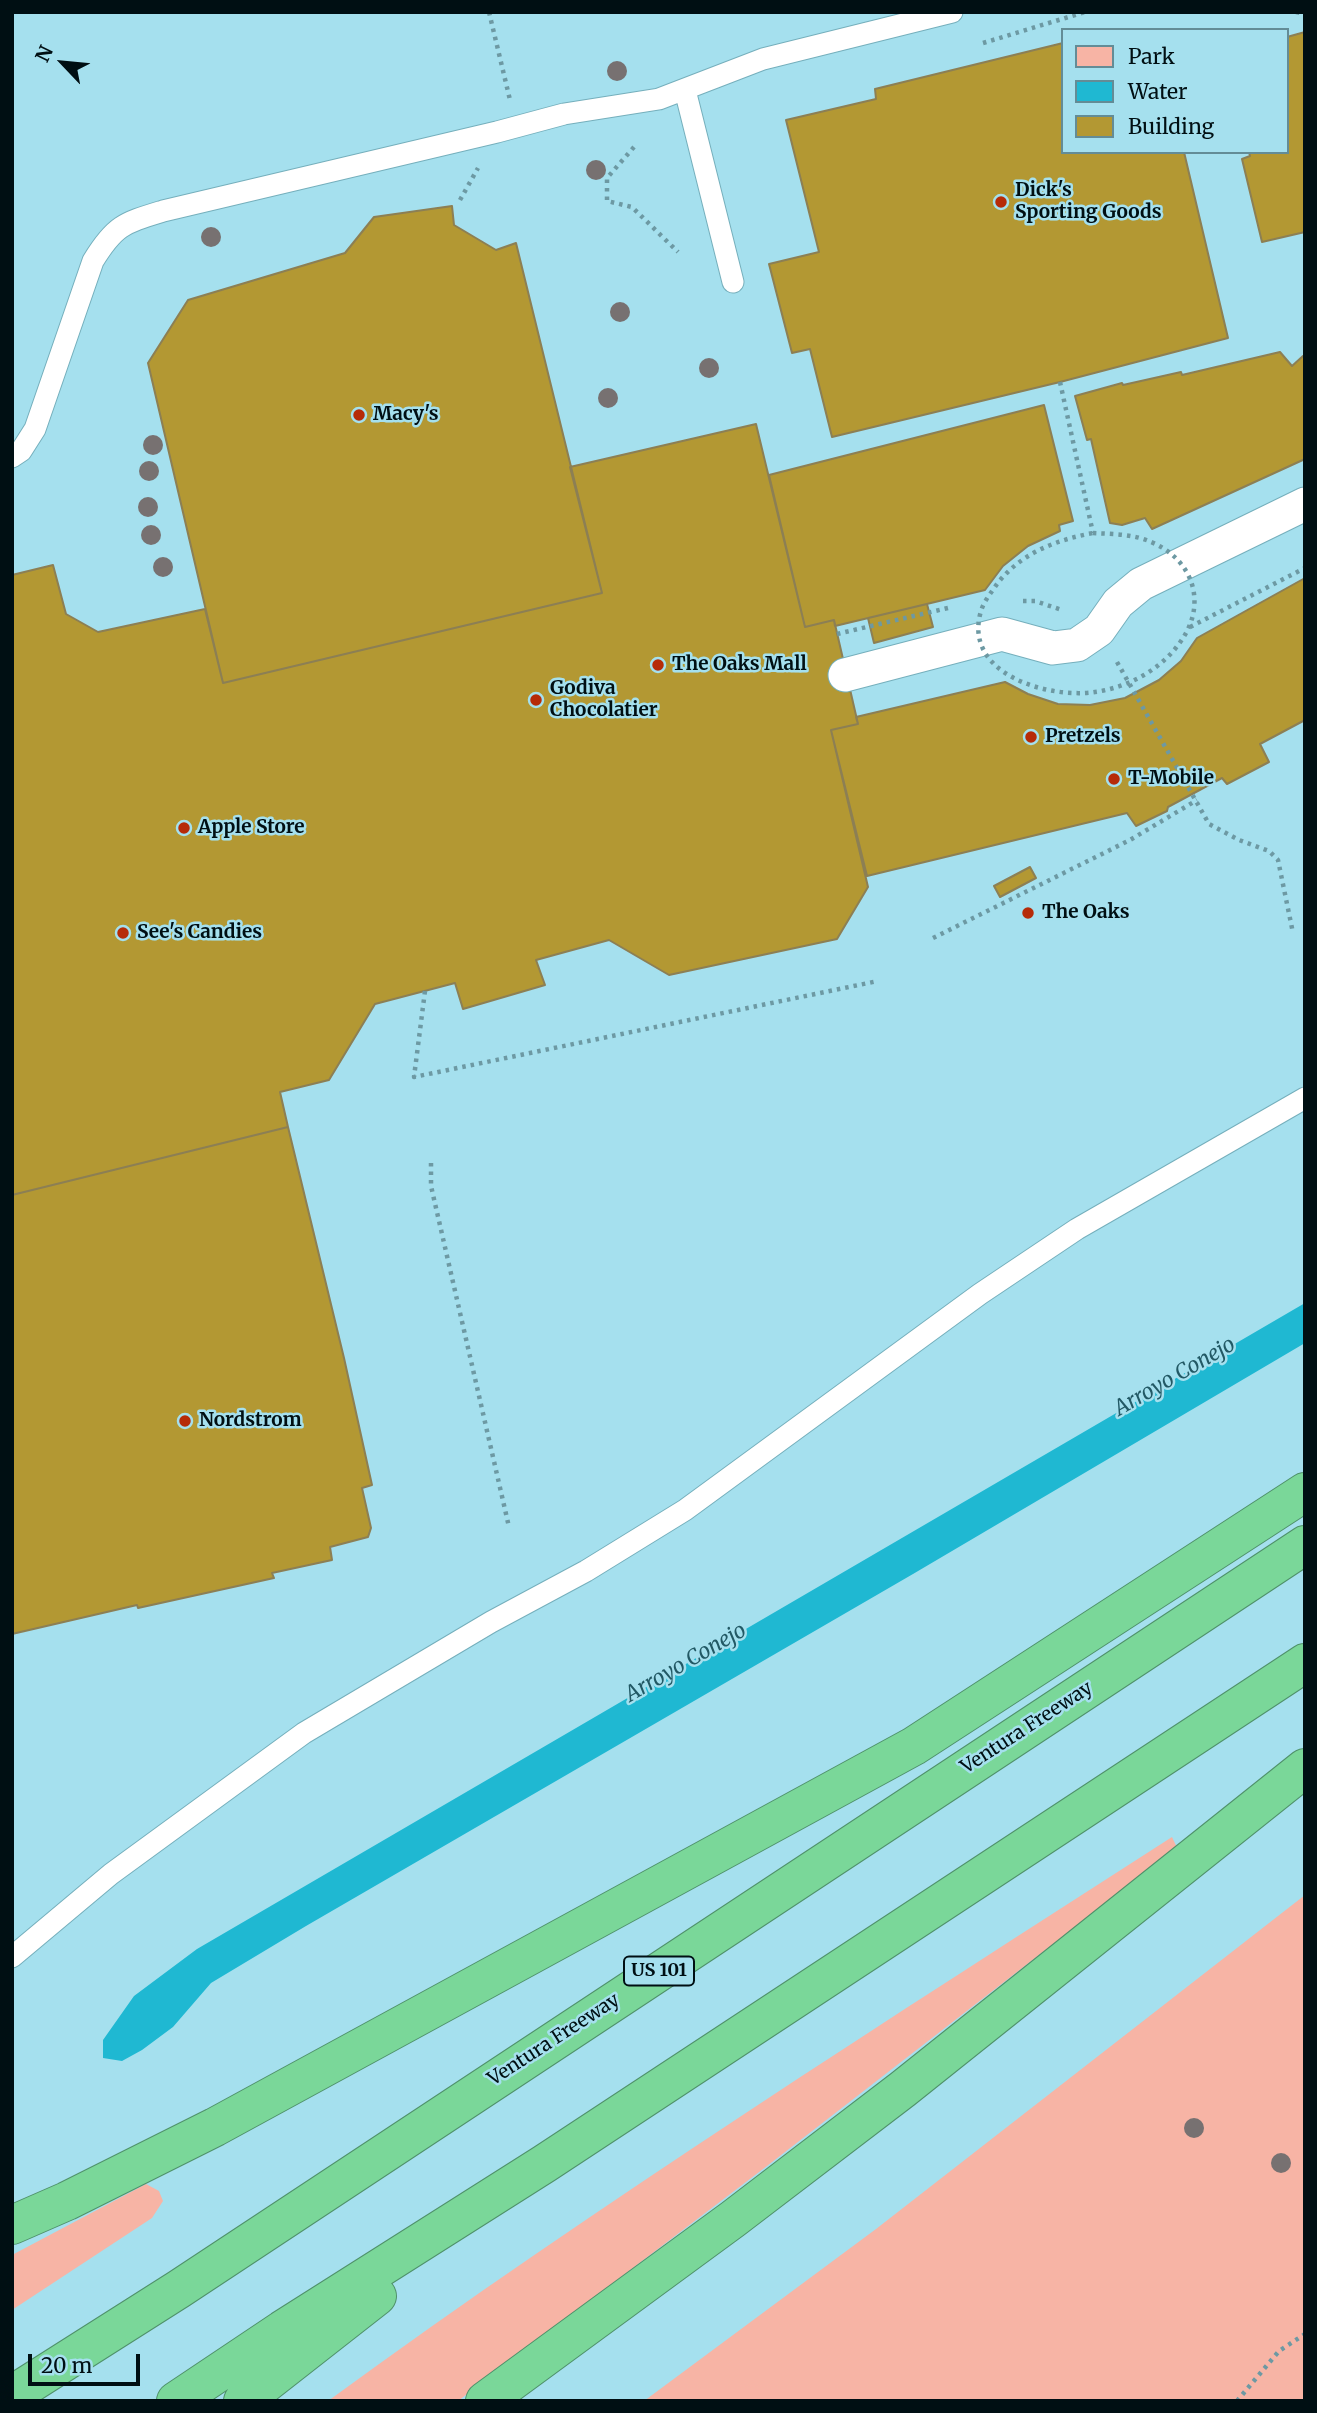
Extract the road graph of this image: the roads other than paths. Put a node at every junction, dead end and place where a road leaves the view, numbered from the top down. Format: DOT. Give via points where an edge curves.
graph roads {
  1 [pos="952,12"];
  2 [pos="685,90"];
  3 [pos="733,282"];
  4 [pos="12,457"];
  5 [pos="1305,504"];
  6 [pos="845,674"];
  7 [pos="1305,1098"];
  8 [pos="1305,1492"];
  9 [pos="1305,1545"];
  10 [pos="1305,1663"];
  11 [pos="1305,1769"];
  12 [pos="12,1957"];
  13 [pos="544,2164"];
  14 [pos="12,2225"];
  15 [pos="12,2395"];
  16 [pos="176,2401"];
  17 [pos="243,2401"];
  18 [pos="485,2401"];
  1 -- 2 [label="lane" via="764,59"];
  2 -- 3 [label="lane"];
  2 -- 4 [label="lane" via="659,99 564,114 124,223 93,261 35,429"];
  5 -- 6 [label="street" via="1141,584 1118,603 1099,630 1077,645 1052,649 1002,634"];
  7 -- 12 [label="lane" via="1077,1229 980,1294 685,1510 304,1733 111,1874"];
  8 -- 14 [label="highway" via="915,1746 215,2127"];
  9 -- 15 [label="highway, Ventura Freeway / US 101"];
  10 -- 13 [label="highway"];
  11 -- 18 [label="highway" via="881,2105"];
  13 -- 16 [label="highway"];
  13 -- 17 [label="highway"];
}
